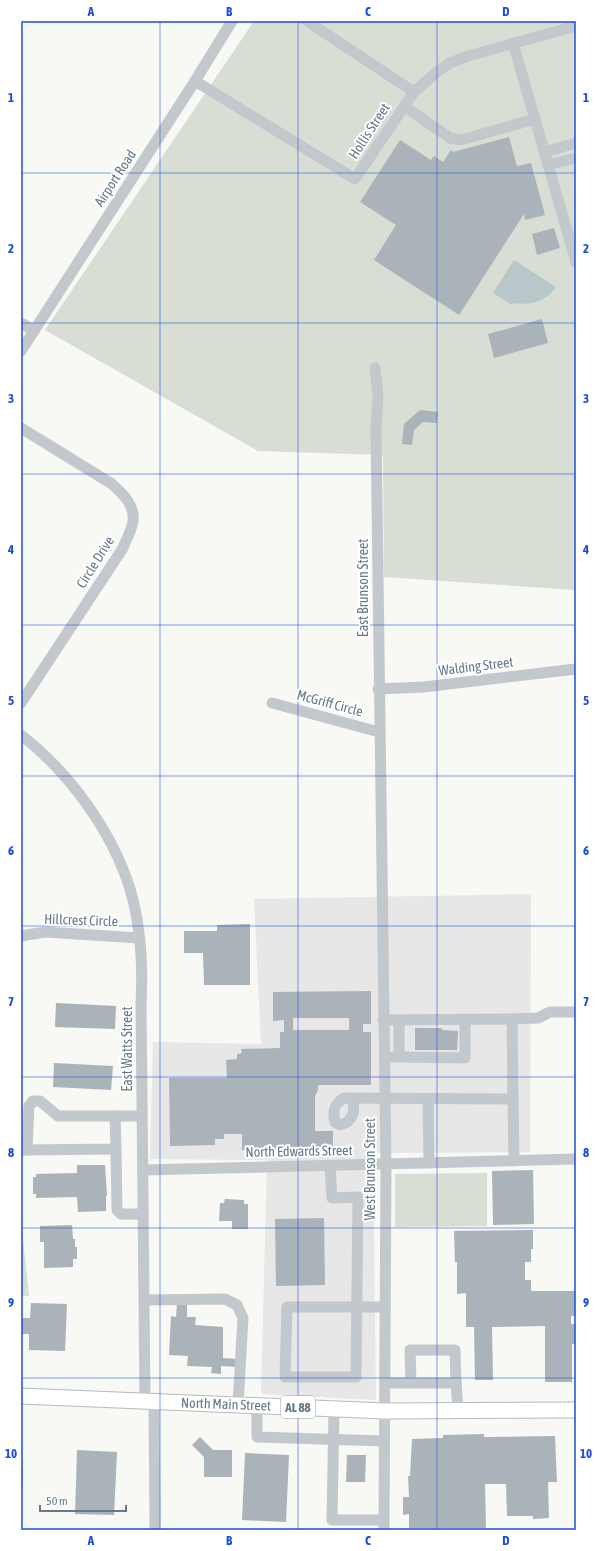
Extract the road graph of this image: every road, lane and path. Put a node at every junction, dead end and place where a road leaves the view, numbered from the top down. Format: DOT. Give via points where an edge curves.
graph roads {
  1 [pos="232,21"];
  2 [pos="307,21"];
  3 [pos="576,26"];
  4 [pos="513,43"];
  5 [pos="195,81"];
  6 [pos="414,92"];
  7 [pos="404,106"];
  8 [pos="535,119"];
  9 [pos="576,143"];
  10 [pos="544,152"];
  11 [pos="576,158"];
  12 [pos="548,166"];
  13 [pos="576,262"];
  14 [pos="21,323"];
  15 [pos="34,331"];
  16 [pos="21,351"];
  17 [pos="375,368"];
  18 [pos="21,428"];
  19 [pos="576,669"];
  20 [pos="378,689"];
  21 [pos="21,703"];
  22 [pos="272,703"];
  23 [pos="379,732"];
  24 [pos="21,735"];
  25 [pos="380,808"];
  26 [pos="21,936"];
  27 [pos="139,938"];
  28 [pos="576,1012"];
  29 [pos="466,1019"];
  30 [pos="512,1019"];
  31 [pos="383,1020"];
  32 [pos="399,1020"];
  33 [pos="399,1057"];
  34 [pos="384,1058"];
  35 [pos="385,1098"];
  36 [pos="428,1098"];
  37 [pos="512,1098"];
  38 [pos="352,1099"];
  39 [pos="115,1116"];
  40 [pos="142,1116"];
  41 [pos="116,1149"];
  42 [pos="24,1150"];
  43 [pos="576,1159"];
  44 [pos="514,1161"];
  45 [pos="429,1163"];
  46 [pos="386,1164"];
  47 [pos="330,1166"];
  48 [pos="142,1170"];
  49 [pos="143,1214"];
  50 [pos="144,1300"];
  51 [pos="356,1307"];
  52 [pos="385,1307"];
  53 [pos="456,1382"];
  54 [pos="385,1383"];
  55 [pos="411,1383"];
  56 [pos="21,1396"];
  57 [pos="150,1401"];
  58 [pos="238,1404"];
  59 [pos="257,1405"];
  60 [pos="334,1409"];
  61 [pos="458,1410"];
  62 [pos="576,1410"];
  63 [pos="385,1411"];
  64 [pos="332,1440"];
  65 [pos="384,1441"];
  66 [pos="384,1525"];
  67 [pos="154,1530"];
  1 -- 5 [label="street, Airport Road"];
  2 -- 6 [label="street"];
  3 -- 4 [label="street, Hollis Street"];
  4 -- 6 [label="street, Hollis Street" via="450,63"];
  4 -- 8 [label="street"];
  5 -- 7 [label="street, Hollis Street" via="356,179"];
  5 -- 15 [label="street, Airport Road"];
  6 -- 7 [label="street, Hollis Street"];
  7 -- 8 [label="street" via="455,140"];
  8 -- 10 [label="street"];
  9 -- 10 [label="street"];
  10 -- 12 [label="street"];
  11 -- 12 [label="street"];
  12 -- 13 [label="street"];
  14 -- 15 [label="street"];
  15 -- 16 [label="street, Airport Road"];
  17 -- 20 [label="street, East Brunson Street" via="378,395"];
  18 -- 21 [label="street, Circle Drive" via="112,484 131,506 133,521 123,548"];
  19 -- 20 [label="street, Walding Street" via="424,687"];
  20 -- 23 [label="street, East Brunson Street"];
  22 -- 23 [label="street, McGriff Circle"];
  23 -- 25 [label="street, East Brunson Street"];
  24 -- 27 [label="street, East Watts Street" via="59,770 77,792 107,838 130,889"];
  25 -- 31 [label="street, West Brunson Street"];
  26 -- 27 [label="street, Hillcrest Circle" via="45,932"];
  27 -- 40 [label="street, East Watts Street" via="142,975"];
  28 -- 30 [label="street" via="550,1012 538,1018"];
  29 -- 30 [label="street"];
  29 -- 32 [label="street"];
  29 -- 33 [label="street" via="465,1058"];
  30 -- 37 [label="street"];
  31 -- 32 [label="street"];
  31 -- 34 [label="street, West Brunson Street"];
  32 -- 33 [label="street"];
  33 -- 34 [label="street"];
  34 -- 35 [label="street, West Brunson Street"];
  35 -- 36 [label="street"];
  35 -- 38 [label="street"];
  35 -- 46 [label="street, West Brunson Street"];
  36 -- 37 [label="street"];
  36 -- 45 [label="street"];
  37 -- 44 [label="street"];
  39 -- 40 [label="street"];
  39 -- 41 [label="street"];
  39 -- 42 [label="street" via="58,1116 40,1101 33,1101 29,1106"];
  40 -- 48 [label="street, East Watts Street"];
  41 -- 42 [label="street"];
  41 -- 49 [label="street" via="117,1210 121,1214"];
  43 -- 44 [label="street, North Edwards Street"];
  44 -- 45 [label="street, North Edwards Street"];
  45 -- 46 [label="street, North Edwards Street"];
  46 -- 47 [label="street, North Edwards Street"];
  46 -- 52 [label="street, West Brunson Street"];
  47 -- 48 [label="street, North Edwards Street"];
  47 -- 51 [label="street" via="332,1198 358,1197"];
  48 -- 49 [label="street, East Watts Street"];
  49 -- 50 [label="street, East Watts Street"];
  50 -- 57 [label="street, East Watts Street"];
  50 -- 58 [label="street" via="226,1299 237,1305 243,1318"];
  51 -- 51 [label="street" via="356,1377 285,1377 287,1307"];
  51 -- 52 [label="street"];
  52 -- 54 [label="street, West Brunson Street"];
  53 -- 55 [label="street"];
  53 -- 55 [label="street" via="455,1350 410,1350"];
  53 -- 61 [label="street"];
  54 -- 55 [label="street"];
  54 -- 63 [label="street, West Brunson Street"];
  56 -- 57 [label="main road, North Main Street / AL 88"];
  57 -- 58 [label="main road, North Main Street / AL 88"];
  57 -- 67 [label="street, East Watts Street"];
  58 -- 59 [label="main road, North Main Street / AL 88"];
  59 -- 60 [label="main road, North Main Street / AL 88"];
  59 -- 64 [label="street" via="257,1437"];
  60 -- 63 [label="main road, North Main Street / AL 88"];
  60 -- 64 [label="street"];
  61 -- 62 [label="main road, North Main Street / AL 88"];
  61 -- 63 [label="main road, North Main Street / AL 88"];
  63 -- 65 [label="street, West Brunson Street"];
  64 -- 65 [label="street"];
  64 -- 66 [label="street" via="332,1520"];
  65 -- 66 [label="street, West Brunson Street"];
}
